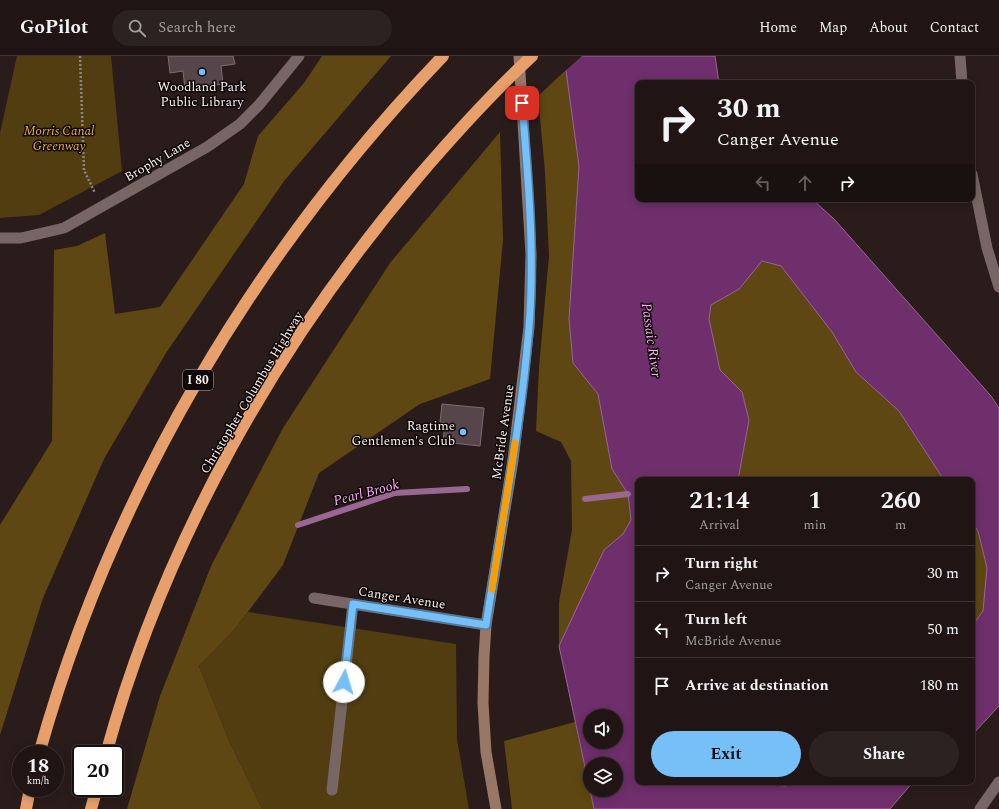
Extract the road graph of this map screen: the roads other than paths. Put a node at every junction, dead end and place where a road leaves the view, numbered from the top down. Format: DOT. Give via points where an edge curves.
graph roads {
  1 [pos="299,56"];
  2 [pos="443,56"];
  3 [pos="519,56"];
  4 [pos="532,56"];
  5 [pos="960,56"];
  6 [pos="962,80"];
  7 [pos="975,189"];
  8 [pos="0,238"];
  9 [pos="999,287"];
  10 [pos="314,598"];
  11 [pos="353,604"];
  12 [pos="486,625"];
  13 [pos="42,745"];
  14 [pos="109,745"];
  15 [pos="999,782"];
  16 [pos="332,790"];
  17 [pos="28,797"];
  18 [pos="94,797"];
  19 [pos="26,809"];
  20 [pos="91,809"];
  21 [pos="496,809"];
  22 [pos="980,809"];
  1 -- 8 [label="street, Brophy Lane" via="240,124 207,147 64,228 21,238"];
  2 -- 13 [label="highway, I 80" via="326,189 284,246 205,367 137,495 79,626"];
  3 -- 12 [label="main road, McBride Avenue" via="531,254 529,327 513,460"];
  4 -- 14 [label="highway, Christopher Columbus Highway" via="466,121 395,205 354,257 286,356 212,485 157,607 133,669"];
  5 -- 6 [label="street"];
  7 -- 9 [label="street" via="987,248"];
  10 -- 11 [label="street, Canger Avenue"];
  11 -- 12 [label="street, Canger Avenue"];
  11 -- 16 [label="street"];
  12 -- 21 [label="main road, McBride Avenue" via="486,752"];
  15 -- 22 [label="street"];
  17 -- 19 [label="highway"];
  18 -- 20 [label="highway"];
}
